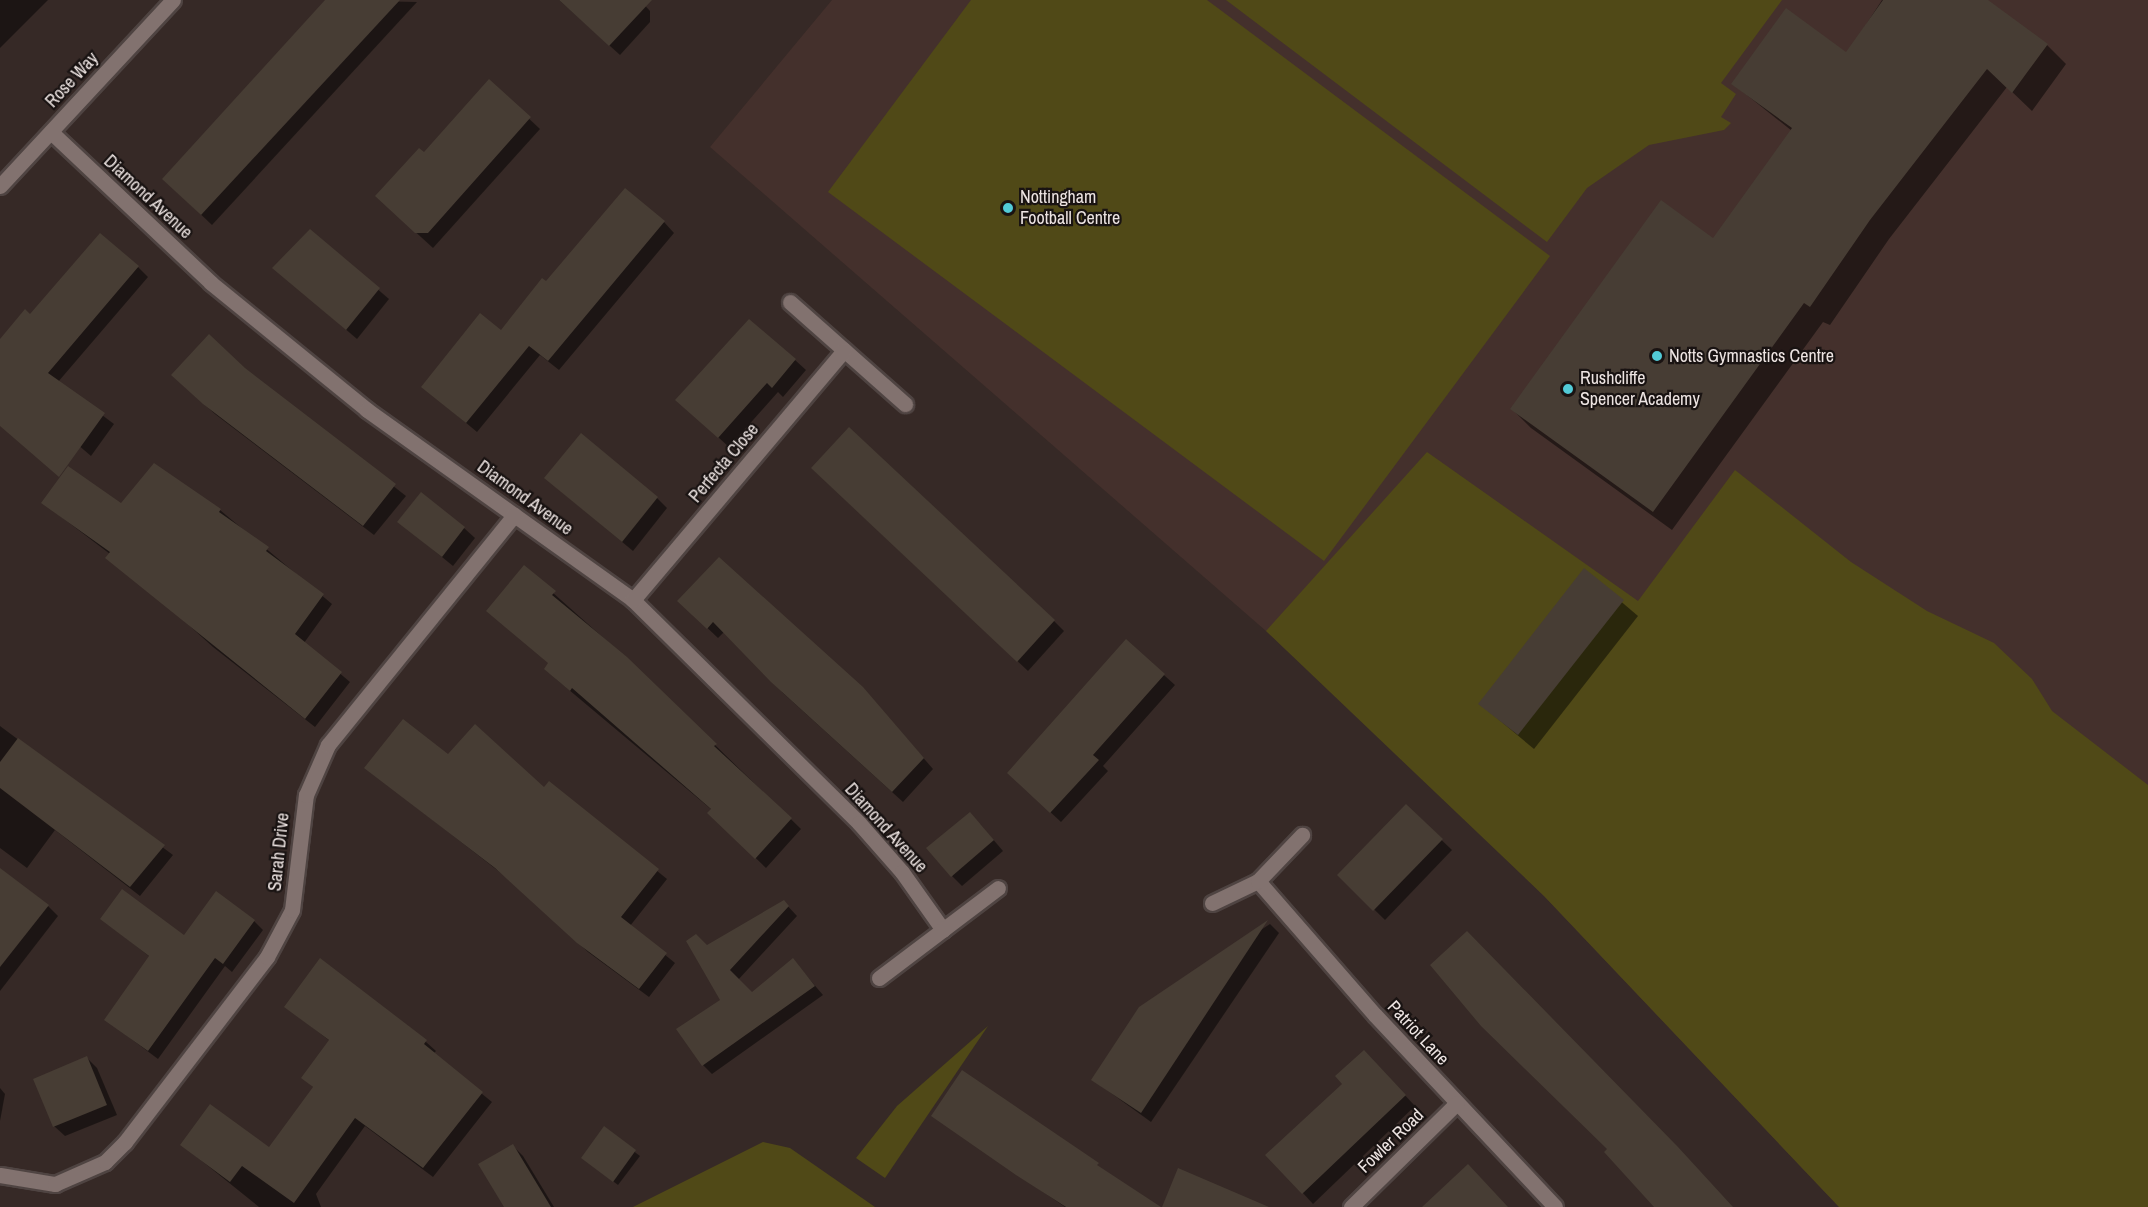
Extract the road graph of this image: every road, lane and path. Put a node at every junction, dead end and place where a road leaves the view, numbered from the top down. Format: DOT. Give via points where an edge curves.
graph roads {
  1 [pos="173,0"];
  2 [pos="51,132"];
  3 [pos="0,186"];
  4 [pos="790,302"];
  5 [pos="844,350"];
  6 [pos="904,404"];
  7 [pos="514,514"];
  8 [pos="633,600"];
  9 [pos="1302,836"];
  10 [pos="1258,881"];
  11 [pos="998,888"];
  12 [pos="1212,903"];
  13 [pos="943,930"];
  14 [pos="879,978"];
  15 [pos="1457,1103"];
  16 [pos="0,1175"];
  17 [pos="1351,1207"];
  18 [pos="1555,1207"];
  1 -- 2 [label="street, Rose Way"];
  2 -- 3 [label="street, Rose Way"];
  2 -- 7 [label="street, Diamond Avenue" via="211,283 366,410"];
  4 -- 5 [label="street"];
  5 -- 6 [label="street"];
  5 -- 8 [label="street, Perfecta Close"];
  7 -- 8 [label="street, Diamond Avenue"];
  7 -- 16 [label="street, Sarah Drive" via="328,745 306,795 292,910 267,957 132,1133 105,1162 55,1184"];
  8 -- 13 [label="street, Diamond Avenue" via="859,823 902,872"];
  9 -- 10 [label="street"];
  10 -- 12 [label="street"];
  10 -- 15 [label="street, Patriot Lane"];
  11 -- 13 [label="street"];
  13 -- 14 [label="street"];
  15 -- 17 [label="street, Fowler Road"];
  15 -- 18 [label="street, Patriot Lane"];
}
